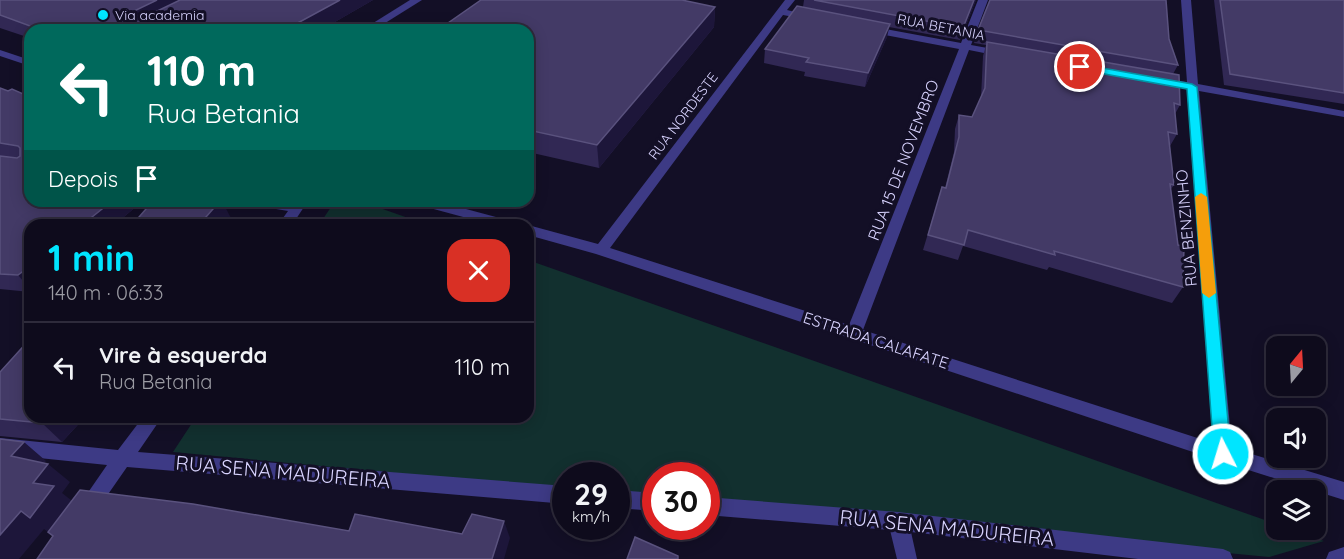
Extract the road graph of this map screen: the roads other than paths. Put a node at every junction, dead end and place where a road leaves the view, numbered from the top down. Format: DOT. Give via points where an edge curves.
graph roads {
  1 [pos="417,0"];
  2 [pos="790,0"];
  3 [pos="983,0"];
  4 [pos="1186,0"];
  5 [pos="781,12"];
  6 [pos="826,20"];
  7 [pos="377,24"];
  8 [pos="861,27"];
  9 [pos="964,47"];
  10 [pos="0,53"];
  11 [pos="1011,55"];
  12 [pos="24,61"];
  13 [pos="1148,79"];
  14 [pos="1192,87"];
  15 [pos="1344,114"];
  16 [pos="442,207"];
  17 [pos="488,219"];
  18 [pos="534,232"];
  19 [pos="601,250"];
  20 [pos="854,332"];
  21 [pos="149,423"];
  22 [pos="0,446"];
  23 [pos="1223,454"];
  24 [pos="125,459"];
  25 [pos="1344,491"];
  26 [pos="552,494"];
  27 [pos="720,507"];
  28 [pos="898,522"];
  29 [pos="77,523"];
  30 [pos="1344,557"];
  31 [pos="907,559"];
  32 [pos="1223,559"];
  33 [pos="1336,559"];
  1 -- 7 [label="street"];
  2 -- 5 [label="street, RUA NORDESTE"];
  3 -- 9 [label="street, RUA 15 DE NOVEMBRO"];
  4 -- 14 [label="street, RUA BENZINHO"];
  5 -- 6 [label="street"];
  5 -- 19 [label="street, RUA NORDESTE"];
  8 -- 9 [label="street, RUA BETANIA"];
  9 -- 11 [label="street, RUA BETANIA"];
  9 -- 20 [label="street, RUA 15 DE NOVEMBRO"];
  10 -- 12 [label="street"];
  13 -- 14 [label="street"];
  14 -- 15 [label="street"];
  14 -- 23 [label="street, RUA BENZINHO"];
  16 -- 17 [label="street"];
  18 -- 19 [label="street, ESTRADA CALAFATE"];
  19 -- 20 [label="street, ESTRADA CALAFATE"];
  20 -- 23 [label="street, ESTRADA CALAFATE"];
  21 -- 24 [label="street"];
  22 -- 24 [label="street, RUA SENA MADUREIRA"];
  23 -- 25 [label="street, ESTRADA CALAFATE"];
  24 -- 26 [label="street, RUA SENA MADUREIRA"];
  24 -- 29 [label="street"];
  27 -- 28 [label="street, RUA SENA MADUREIRA"];
  28 -- 31 [label="street"];
  28 -- 32 [label="street, RUA SENA MADUREIRA"];
  30 -- 33 [label="street"];
}
